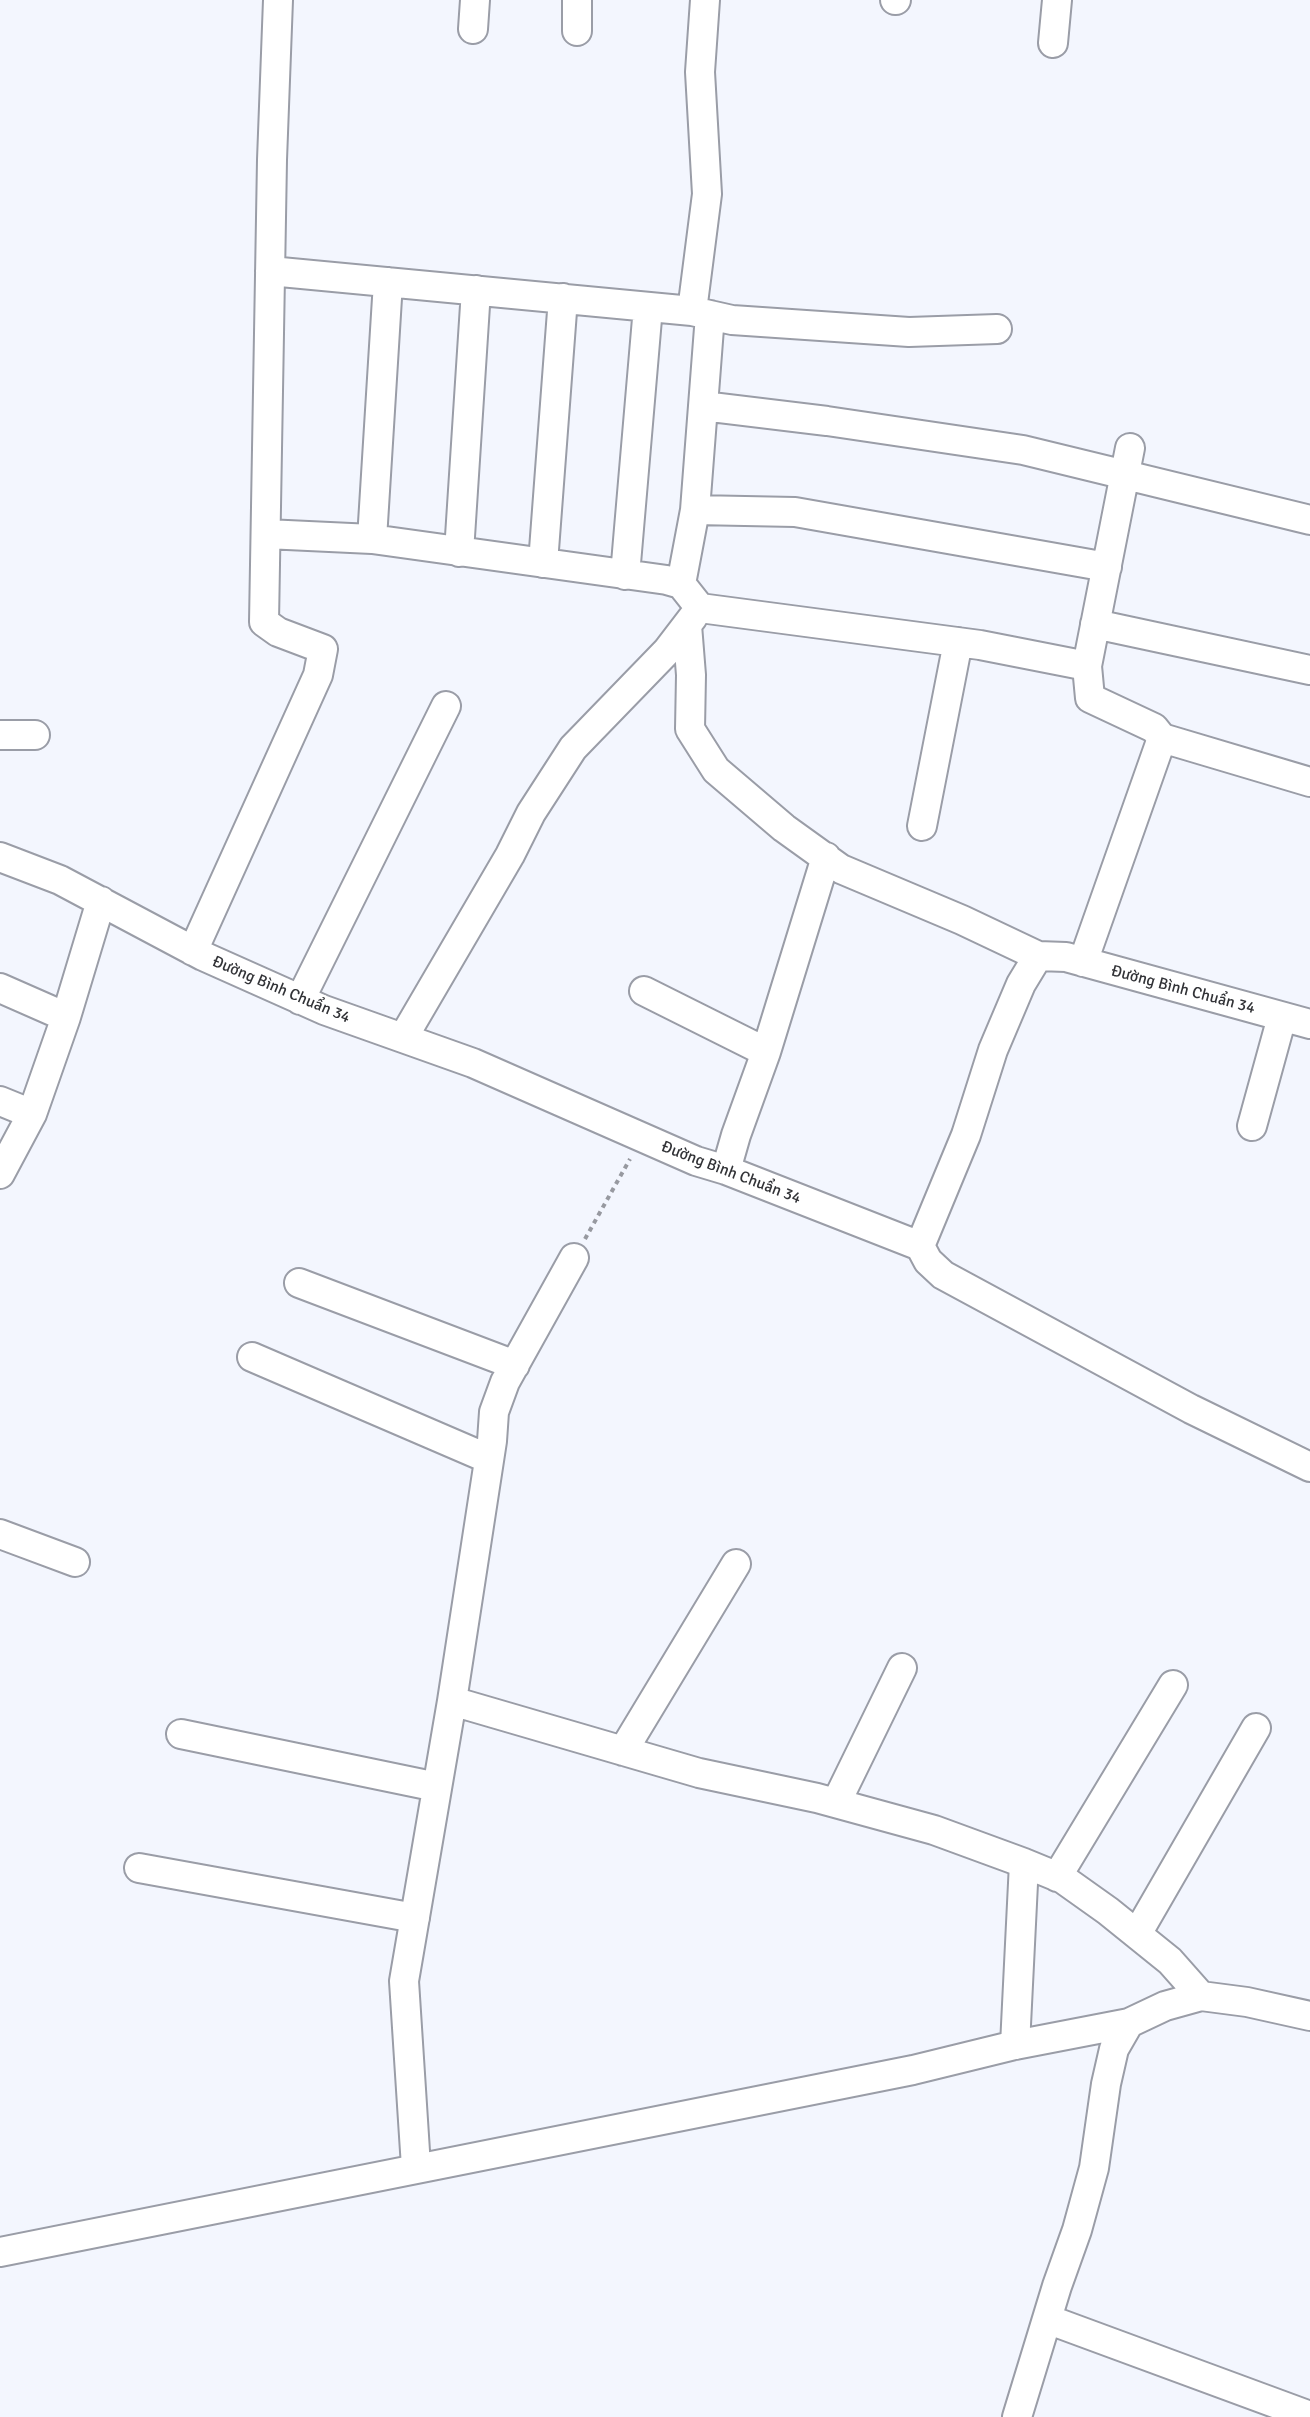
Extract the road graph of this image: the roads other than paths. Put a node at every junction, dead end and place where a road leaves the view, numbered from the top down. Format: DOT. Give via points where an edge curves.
graph roads {
  1 [pos="278,0"];
  2 [pos="475,0"];
  3 [pos="577,0"];
  4 [pos="705,0"];
  5 [pos="1057,0"];
  6 [pos="472,29"];
  7 [pos="577,31"];
  8 [pos="1053,43"];
  9 [pos="270,271"];
  10 [pos="388,282"];
  11 [pos="476,290"];
  12 [pos="563,298"];
  13 [pos="648,307"];
  14 [pos="701,313"];
  15 [pos="997,328"];
  16 [pos="703,406"];
  17 [pos="1128,461"];
  18 [pos="695,510"];
  19 [pos="1310,520"];
  20 [pos="266,534"];
  21 [pos="372,539"];
  22 [pos="459,552"];
  23 [pos="543,563"];
  24 [pos="1107,567"];
  25 [pos="625,575"];
  26 [pos="681,584"];
  27 [pos="693,617"];
  28 [pos="1095,624"];
  29 [pos="958,642"];
  30 [pos="1087,666"];
  31 [pos="1310,670"];
  32 [pos="446,706"];
  33 [pos="0,735"];
  34 [pos="35,735"];
  35 [pos="1162,738"];
  36 [pos="1310,782"];
  37 [pos="922,826"];
  38 [pos="0,857"];
  39 [pos="826,858"];
  40 [pos="101,902"];
  41 [pos="193,951"];
  42 [pos="1038,956"];
  43 [pos="1083,962"];
  44 [pos="0,988"];
  45 [pos="645,991"];
  46 [pos="300,1000"];
  47 [pos="66,1017"];
  48 [pos="1282,1017"];
  49 [pos="1310,1024"];
  50 [pos="404,1038"];
  51 [pos="766,1052"];
  52 [pos="0,1101"];
  53 [pos="32,1114"];
  54 [pos="1252,1126"];
  55 [pos="726,1170"];
  56 [pos="0,1174"];
  57 [pos="920,1246"];
  58 [pos="574,1258"];
  59 [pos="299,1283"];
  60 [pos="252,1357"];
  61 [pos="515,1365"];
  62 [pos="489,1459"];
  63 [pos="1310,1467"];
  64 [pos="0,1534"];
  65 [pos="75,1562"];
  66 [pos="736,1564"];
  67 [pos="902,1668"];
  68 [pos="1173,1685"];
  69 [pos="452,1701"];
  70 [pos="1256,1728"];
  71 [pos="181,1734"];
  72 [pos="623,1751"];
  73 [pos="437,1787"];
  74 [pos="836,1803"];
  75 [pos="1024,1863"];
  76 [pos="140,1868"];
  77 [pos="1057,1877"];
  78 [pos="415,1918"];
  79 [pos="1137,1934"];
  80 [pos="1201,1996"];
  81 [pos="1310,2016"];
  82 [pos="1129,2023"];
  83 [pos="1016,2045"];
  84 [pos="416,2167"];
  85 [pos="0,2252"];
  86 [pos="1047,2319"];
  87 [pos="1310,2416"];
  88 [pos="1017,2417"];
  1 -- 9 [label="street"];
  2 -- 6 [label="street"];
  3 -- 7 [label="street"];
  4 -- 14 [label="street" via="700,72 707,194"];
  5 -- 8 [label="street"];
  9 -- 10 [label="street"];
  9 -- 20 [label="street"];
  10 -- 11 [label="street"];
  10 -- 21 [label="street"];
  11 -- 12 [label="street"];
  11 -- 22 [label="street"];
  12 -- 13 [label="street"];
  12 -- 23 [label="street"];
  13 -- 14 [label="street"];
  13 -- 25 [label="street"];
  14 -- 15 [label="street" via="732,320 909,332"];
  14 -- 16 [label="street"];
  16 -- 17 [label="street"];
  16 -- 18 [label="street"];
  17 -- 19 [label="street"];
  17 -- 24 [label="street"];
  18 -- 24 [label="street" via="795,512"];
  18 -- 26 [label="street"];
  20 -- 21 [label="street"];
  20 -- 41 [label="street" via="264,622 278,632 323,649 318,675"];
  21 -- 22 [label="street"];
  22 -- 23 [label="street"];
  23 -- 25 [label="street"];
  24 -- 28 [label="street"];
  25 -- 26 [label="street"];
  26 -- 27 [label="street"];
  27 -- 29 [label="street"];
  27 -- 39 [label="street" via="690,729 717,770 784,828"];
  27 -- 50 [label="street" via="667,651 573,748 531,813"];
  28 -- 30 [label="street"];
  28 -- 31 [label="street"];
  29 -- 30 [label="street"];
  29 -- 37 [label="street"];
  30 -- 35 [label="street" via="1090,698 1154,728"];
  32 -- 46 [label="street"];
  33 -- 34 [label="street"];
  35 -- 36 [label="street"];
  35 -- 43 [label="street"];
  38 -- 40 [label="street, Đường Bình Chuẩn 34" via="60,880"];
  39 -- 42 [label="street" via="841,869"];
  39 -- 51 [label="street"];
  40 -- 41 [label="street, Đường Bình Chuẩn 34"];
  40 -- 47 [label="street"];
  41 -- 46 [label="street, Đường Bình Chuẩn 34"];
  42 -- 43 [label="street, Đường Bình Chuẩn 34"];
  42 -- 57 [label="street" via="1021,984 993,1050 966,1134"];
  43 -- 48 [label="street, Đường Bình Chuẩn 34"];
  44 -- 47 [label="street"];
  45 -- 51 [label="street"];
  46 -- 50 [label="street, Đường Bình Chuẩn 34"];
  47 -- 53 [label="street"];
  48 -- 49 [label="street, Đường Bình Chuẩn 34"];
  48 -- 54 [label="street"];
  50 -- 55 [label="street, Đường Bình Chuẩn 34" via="473,1063 696,1161"];
  51 -- 55 [label="street"];
  52 -- 53 [label="street"];
  53 -- 56 [label="street"];
  55 -- 57 [label="street, Đường Bình Chuẩn 34"];
  57 -- 63 [label="street" via="928,1261 943,1275 1191,1409"];
  58 -- 61 [label="street"];
  59 -- 61 [label="street"];
  60 -- 62 [label="street"];
  61 -- 62 [label="street" via="494,1412"];
  62 -- 69 [label="street"];
  64 -- 65 [label="street"];
  66 -- 72 [label="street"];
  67 -- 74 [label="street"];
  68 -- 77 [label="street"];
  69 -- 72 [label="street"];
  69 -- 73 [label="street"];
  70 -- 79 [label="street"];
  71 -- 73 [label="street"];
  72 -- 74 [label="street" via="699,1773"];
  73 -- 78 [label="street"];
  74 -- 75 [label="street" via="934,1830"];
  75 -- 77 [label="street"];
  75 -- 83 [label="street"];
  76 -- 78 [label="street"];
  77 -- 79 [label="street"];
  78 -- 84 [label="street" via="404,1981"];
  79 -- 80 [label="street" via="1170,1961"];
  80 -- 81 [label="street"];
  80 -- 82 [label="street" via="1165,2006"];
  82 -- 83 [label="street"];
  82 -- 86 [label="street" via="1114,2049 1094,2168"];
  83 -- 84 [label="street" via="914,2070"];
  84 -- 85 [label="street"];
  86 -- 87 [label="street"];
  86 -- 88 [label="street"];
}
